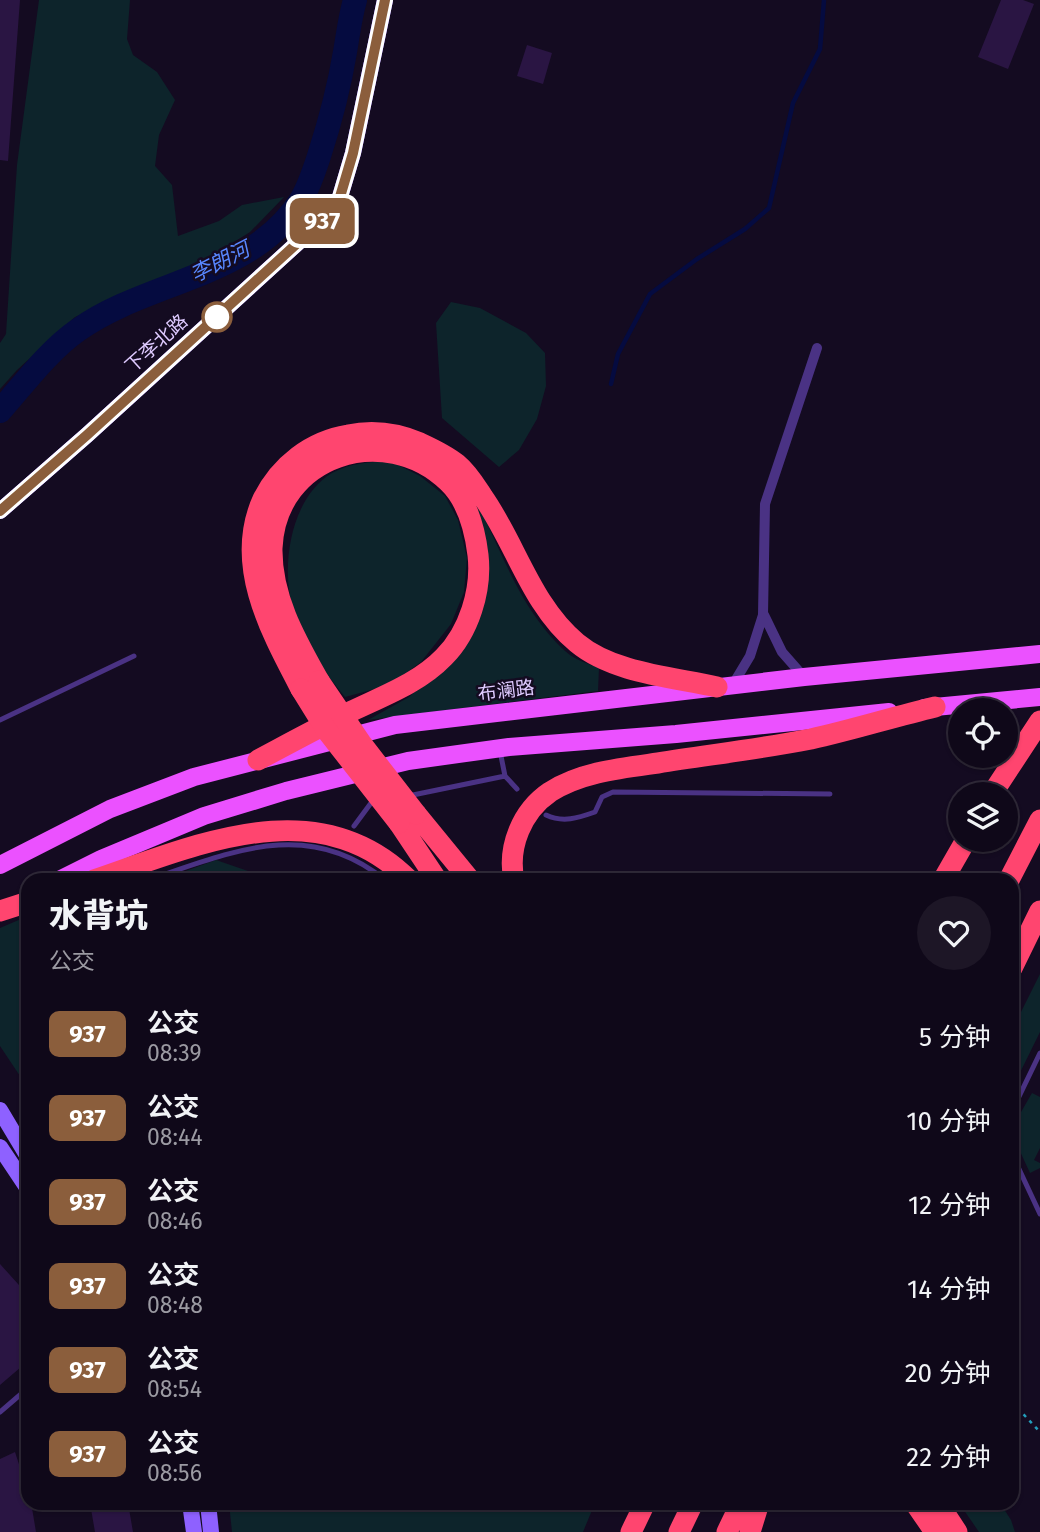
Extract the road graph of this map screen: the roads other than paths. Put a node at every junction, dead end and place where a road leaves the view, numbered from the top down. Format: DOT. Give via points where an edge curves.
graph roads {
  1 [pos="385,0"];
  2 [pos="817,348"];
  3 [pos="0,510"];
  4 [pos="763,615"];
  5 [pos="1040,654"];
  6 [pos="134,656"];
  7 [pos="804,677"];
  8 [pos="310,685"];
  9 [pos="725,687"];
  10 [pos="1040,697"];
  11 [pos="935,707"];
  12 [pos="0,720"];
  13 [pos="1035,728"];
  14 [pos="500,748"];
  15 [pos="258,760"];
  16 [pos="505,776"];
  17 [pos="1000,782"];
  18 [pos="516,789"];
  19 [pos="830,794"];
  20 [pos="397,798"];
  21 [pos="384,801"];
  22 [pos="546,815"];
  23 [pos="407,819"];
  24 [pos="1040,820"];
  25 [pos="354,826"];
  26 [pos="959,852"];
  27 [pos="0,865"];
  28 [pos="73,873"];
  29 [pos="115,873"];
  30 [pos="170,873"];
  31 [pos="376,873"];
  32 [pos="401,873"];
  33 [pos="434,873"];
  34 [pos="463,873"];
  35 [pos="513,873"];
  36 [pos="947,873"];
  37 [pos="1013,873"];
  38 [pos="21,899"];
  39 [pos="21,904"];
  40 [pos="0,910"];
  41 [pos="1040,911"];
  42 [pos="1019,954"];
  43 [pos="1040,1054"];
  44 [pos="1019,1097"];
  45 [pos="0,1110"];
  46 [pos="21,1145"];
  47 [pos="0,1147"];
  48 [pos="1019,1169"];
  49 [pos="21,1178"];
  50 [pos="1040,1214"];
  51 [pos="21,1394"];
  52 [pos="0,1412"];
  53 [pos="191,1510"];
  54 [pos="209,1510"];
  55 [pos="642,1510"];
  56 [pos="690,1510"];
  57 [pos="738,1510"];
  58 [pos="757,1510"];
  59 [pos="920,1510"];
  60 [pos="943,1510"];
  61 [pos="194,1532"];
  62 [pos="211,1532"];
  63 [pos="631,1532"];
  64 [pos="679,1532"];
  65 [pos="727,1532"];
  66 [pos="750,1532"];
  67 [pos="934,1532"];
  68 [pos="957,1532"];
  1 -- 3 [label="street, 下李北路" via="337,207"];
  2 -- 4 [label="street" via="765,504"];
  4 -- 7 [label="street" via="782,652"];
  4 -- 9 [label="street" via="750,656"];
  5 -- 7 [label="main road, 布澜路"];
  6 -- 12 [label="lane"];
  7 -- 9 [label="main road, 布澜路"];
  8 -- 9 [label="highway" via="272,635 261,607 254,529 278,473 304,451 331,438 362,432 402,435 457,464 494,512 553,619 578,644 604,661 634,670"];
  8 -- 15 [label="highway" via="276,583 272,547 278,516 295,485 337,455 368,451 399,455 428,466 450,484 463,503 475,535 480,567 475,601 462,630 444,657 416,679"];
  8 -- 23 [label="highway, bridge" via="361,743"];
  9 -- 15 [label="main road, 布澜路" via="395,725"];
  10 -- 11 [label="main road"];
  11 -- 14 [label="main road"];
  11 -- 35 [label="highway" via="812,738 573,780 550,792 521,825 511,862"];
  13 -- 17 [label="highway"];
  14 -- 16 [label="lane"];
  14 -- 28 [label="main road" via="408,761 286,791 204,816"];
  15 -- 27 [label="main road, 布澜路" via="194,777 110,809"];
  16 -- 18 [label="lane"];
  16 -- 20 [label="lane"];
  19 -- 22 [label="lane" via="613,792 602,797 595,812 559,821"];
  21 -- 25 [label="lane" via="371,803"];
  23 -- 33 [label="highway"];
  23 -- 34 [label="highway"];
  24 -- 37 [label="highway"];
  26 -- 36 [label="highway"];
  29 -- 32 [label="highway" via="254,831 327,834 350,841"];
  30 -- 31 [label="lane" via="252,847 285,845 346,852"];
  38 -- 40 [label="main road"];
  39 -- 40 [label="highway"];
  41 -- 42 [label="highway"];
  43 -- 44 [label="lane"];
  45 -- 46 [label="street"];
  47 -- 49 [label="street"];
  48 -- 50 [label="lane"];
  51 -- 52 [label="lane"];
  53 -- 61 [label="street"];
  54 -- 62 [label="street"];
  55 -- 63 [label="highway"];
  56 -- 64 [label="highway"];
  57 -- 65 [label="highway"];
  58 -- 66 [label="highway"];
  59 -- 67 [label="highway"];
  60 -- 68 [label="highway"];
}
